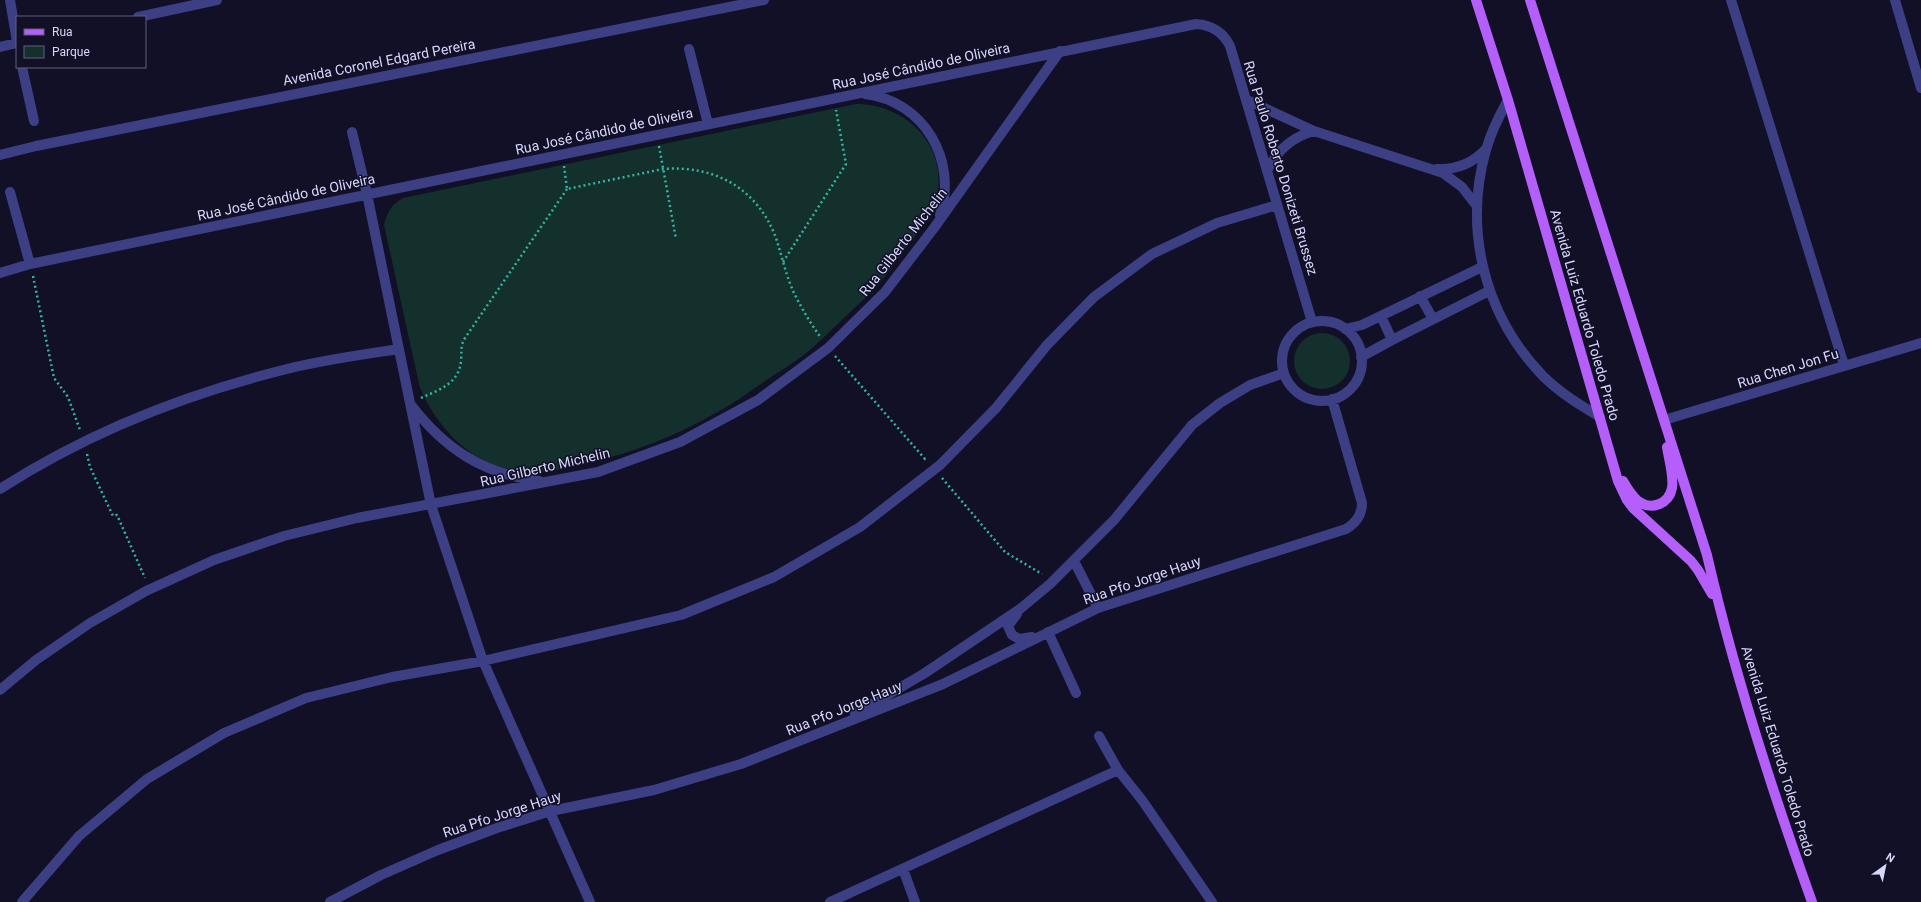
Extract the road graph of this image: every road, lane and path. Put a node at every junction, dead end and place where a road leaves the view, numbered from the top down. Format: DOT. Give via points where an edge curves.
graph roads {
  1 [pos="10,0"];
  2 [pos="217,0"];
  3 [pos="764,0"];
  4 [pos="1476,0"];
  5 [pos="1530,0"];
  6 [pos="1731,0"];
  7 [pos="1895,0"];
  8 [pos="175,4"];
  9 [pos="141,16"];
  10 [pos="1214,28"];
  11 [pos="16,37"];
  12 [pos="16,43"];
  13 [pos="0,46"];
  14 [pos="689,49"];
  15 [pos="1060,52"];
  16 [pos="22,68"];
  17 [pos="1921,88"];
  18 [pos="857,93"];
  19 [pos="834,98"];
  20 [pos="1246,100"];
  21 [pos="1508,100"];
  22 [pos="34,121"];
  23 [pos="708,124"];
  24 [pos="1314,131"];
  25 [pos="352,132"];
  26 [pos="660,134"];
  27 [pos="1486,149"];
  28 [pos="0,155"];
  29 [pos="564,166"];
  30 [pos="1433,168"];
  31 [pos="663,170"];
  32 [pos="1267,171"];
  33 [pos="567,189"];
  34 [pos="10,192"];
  35 [pos="367,194"];
  36 [pos="1278,205"];
  37 [pos="1476,205"];
  38 [pos="934,228"];
  39 [pos="676,239"];
  40 [pos="783,262"];
  41 [pos="30,264"];
  42 [pos="1482,267"];
  43 [pos="0,273"];
  44 [pos="1489,291"];
  45 [pos="1420,296"];
  46 [pos="1381,316"];
  47 [pos="1432,319"];
  48 [pos="1312,322"];
  49 [pos="1345,328"];
  50 [pos="1392,340"];
  51 [pos="1921,343"];
  52 [pos="828,348"];
  53 [pos="399,349"];
  54 [pos="1361,357"];
  55 [pos="1844,365"];
  56 [pos="1284,373"];
  57 [pos="1332,399"];
  58 [pos="410,403"];
  59 [pos="1600,417"];
  60 [pos="1664,420"];
  61 [pos="1615,470"];
  62 [pos="549,482"];
  63 [pos="0,489"];
  64 [pos="431,505"];
  65 [pos="1074,561"];
  66 [pos="1098,608"];
  67 [pos="1719,608"];
  68 [pos="1020,609"];
  69 [pos="1048,632"];
  70 [pos="483,661"];
  71 [pos="0,690"];
  72 [pos="1076,693"];
  73 [pos="826,731"];
  74 [pos="1099,736"];
  75 [pos="1118,770"];
  76 [pos="551,811"];
  77 [pos="903,869"];
  78 [pos="22,902"];
  79 [pos="330,902"];
  80 [pos="590,902"];
  81 [pos="830,902"];
  82 [pos="914,902"];
  83 [pos="1212,902"];
  84 [pos="1812,902"];
  1 -- 11 [label="street"];
  2 -- 8 [label="street"];
  3 -- 28 [label="street, Avenida Coronel Edgard Pereira" via="329,86"];
  4 -- 21 [label="main road, Avenida Luiz Eduardo Toledo Prado"];
  5 -- 60 [label="main road, Avenida Luiz Eduardo Toledo Prado"];
  6 -- 55 [label="street"];
  7 -- 17 [label="street"];
  8 -- 9 [label="street"];
  10 -- 15 [label="street, Rua José Cândido de Oliveira" via="1202,24 1190,25"];
  10 -- 20 [label="street, Rua Paulo Roberto Donizeti Brussez" via="1230,46"];
  12 -- 13 [label="street"];
  14 -- 23 [label="street"];
  15 -- 18 [label="street, Rua José Cândido de Oliveira"];
  15 -- 38 [label="street, Rua Gilberto Michelin"];
  16 -- 22 [label="street"];
  18 -- 19 [label="street, Rua José Cândido de Oliveira"];
  18 -- 38 [label="street" via="888,99 901,106 914,115 934,140 944,168 946,184 942,207"];
  19 -- 23 [label="street, Rua José Cândido de Oliveira"];
  19 -- 40 [label="path" via="846,164"];
  20 -- 24 [label="street"];
  20 -- 32 [label="street, Rua Paulo Roberto Donizeti Brussez"];
  21 -- 27 [label="street" via="1495,124"];
  21 -- 59 [label="main road, Avenida Luiz Eduardo Toledo Prado"];
  23 -- 26 [label="street, Rua José Cândido de Oliveira"];
  24 -- 30 [label="street"];
  24 -- 32 [label="street" via="1285,145"];
  25 -- 35 [label="street"];
  26 -- 31 [label="path" via="659,150"];
  26 -- 35 [label="street, Rua José Cândido de Oliveira"];
  27 -- 30 [label="street" via="1462,165"];
  27 -- 37 [label="street" via="1479,176"];
  29 -- 33 [label="path"];
  30 -- 37 [label="street" via="1462,186"];
  31 -- 33 [label="path"];
  31 -- 39 [label="path"];
  31 -- 40 [label="path" via="679,168 700,171 725,179 739,188 751,198 770,224"];
  32 -- 36 [label="street, Rua Paulo Roberto Donizeti Brussez"];
  33 -- 58 [label="path" via="463,342 461,364 453,380 444,388"];
  34 -- 41 [label="street"];
  35 -- 41 [label="street, Rua José Cândido de Oliveira"];
  35 -- 53 [label="street"];
  36 -- 48 [label="street, Rua Paulo Roberto Donizeti Brussez"];
  36 -- 70 [label="street" via="1217,223 1152,254 1094,296 1047,345 996,408 940,465 860,527 774,578 681,615"];
  37 -- 42 [label="street"];
  38 -- 52 [label="street, Rua Gilberto Michelin" via="885,292"];
  40 -- 52 [label="path" via="809,322"];
  41 -- 43 [label="street, Rua José Cândido de Oliveira"];
  42 -- 44 [label="street"];
  42 -- 45 [label="street"];
  44 -- 47 [label="street"];
  44 -- 59 [label="street" via="1503,322 1522,351 1544,377 1570,399"];
  45 -- 46 [label="street"];
  45 -- 47 [label="street"];
  46 -- 49 [label="street" via="1362,325"];
  46 -- 50 [label="street"];
  47 -- 50 [label="street"];
  48 -- 49 [label="street" via="1335,323"];
  48 -- 56 [label="street" via="1293,332 1287,341 1283,351"];
  49 -- 54 [label="street" via="1359,346"];
  50 -- 54 [label="street"];
  51 -- 55 [label="street, Rua Chen Jon Fu"];
  52 -- 62 [label="street, Rua Gilberto Michelin" via="758,400 680,442 598,472"];
  53 -- 58 [label="street"];
  53 -- 63 [label="street" via="284,369 216,388 149,412 84,441"];
  54 -- 57 [label="street" via="1361,368 1351,388"];
  55 -- 60 [label="street, Rua Chen Jon Fu"];
  56 -- 57 [label="street" via="1293,388 1308,398"];
  56 -- 65 [label="street" via="1250,385 1220,403 1192,425 1114,520"];
  57 -- 66 [label="street, Rua Pfo Jorge Hauy" via="1362,498 1362,507 1354,524 1346,529"];
  58 -- 62 [label="street" via="426,425 446,444 470,459 494,471 521,479"];
  58 -- 64 [label="street"];
  59 -- 61 [label="main road, Avenida Luiz Eduardo Toledo Prado"];
  60 -- 61 [label="main road" via="1672,482 1666,499 1654,506 1639,502"];
  60 -- 67 [label="main road, Avenida Luiz Eduardo Toledo Prado" via="1707,554"];
  61 -- 67 [label="main road, Avenida Luiz Eduardo Toledo Prado" via="1627,500 1695,565"];
  62 -- 64 [label="street, Rua Gilberto Michelin"];
  64 -- 70 [label="street"];
  64 -- 71 [label="street, Rua Gilberto Michelin" via="357,518 284,536 214,560 146,591 90,623 36,660"];
  65 -- 66 [label="street"];
  65 -- 68 [label="street"];
  66 -- 69 [label="street, Rua Pfo Jorge Hauy"];
  67 -- 84 [label="main road, Avenida Luiz Eduardo Toledo Prado" via="1773,792"];
  68 -- 69 [label="street" via="1008,626 1012,635 1024,639"];
  68 -- 73 [label="street" via="925,673"];
  69 -- 72 [label="street"];
  69 -- 73 [label="street, Rua Pfo Jorge Hauy" via="943,684"];
  70 -- 76 [label="street"];
  70 -- 78 [label="street" via="392,677 306,698 224,732 148,779 79,836"];
  73 -- 76 [label="street, Rua Pfo Jorge Hauy" via="741,764 654,790"];
  74 -- 75 [label="street"];
  75 -- 77 [label="street"];
  75 -- 83 [label="street" via="1142,800"];
  76 -- 79 [label="street, Rua Pfo Jorge Hauy" via="438,850 381,875"];
  76 -- 80 [label="street"];
  77 -- 81 [label="street"];
  77 -- 82 [label="street"];
}
